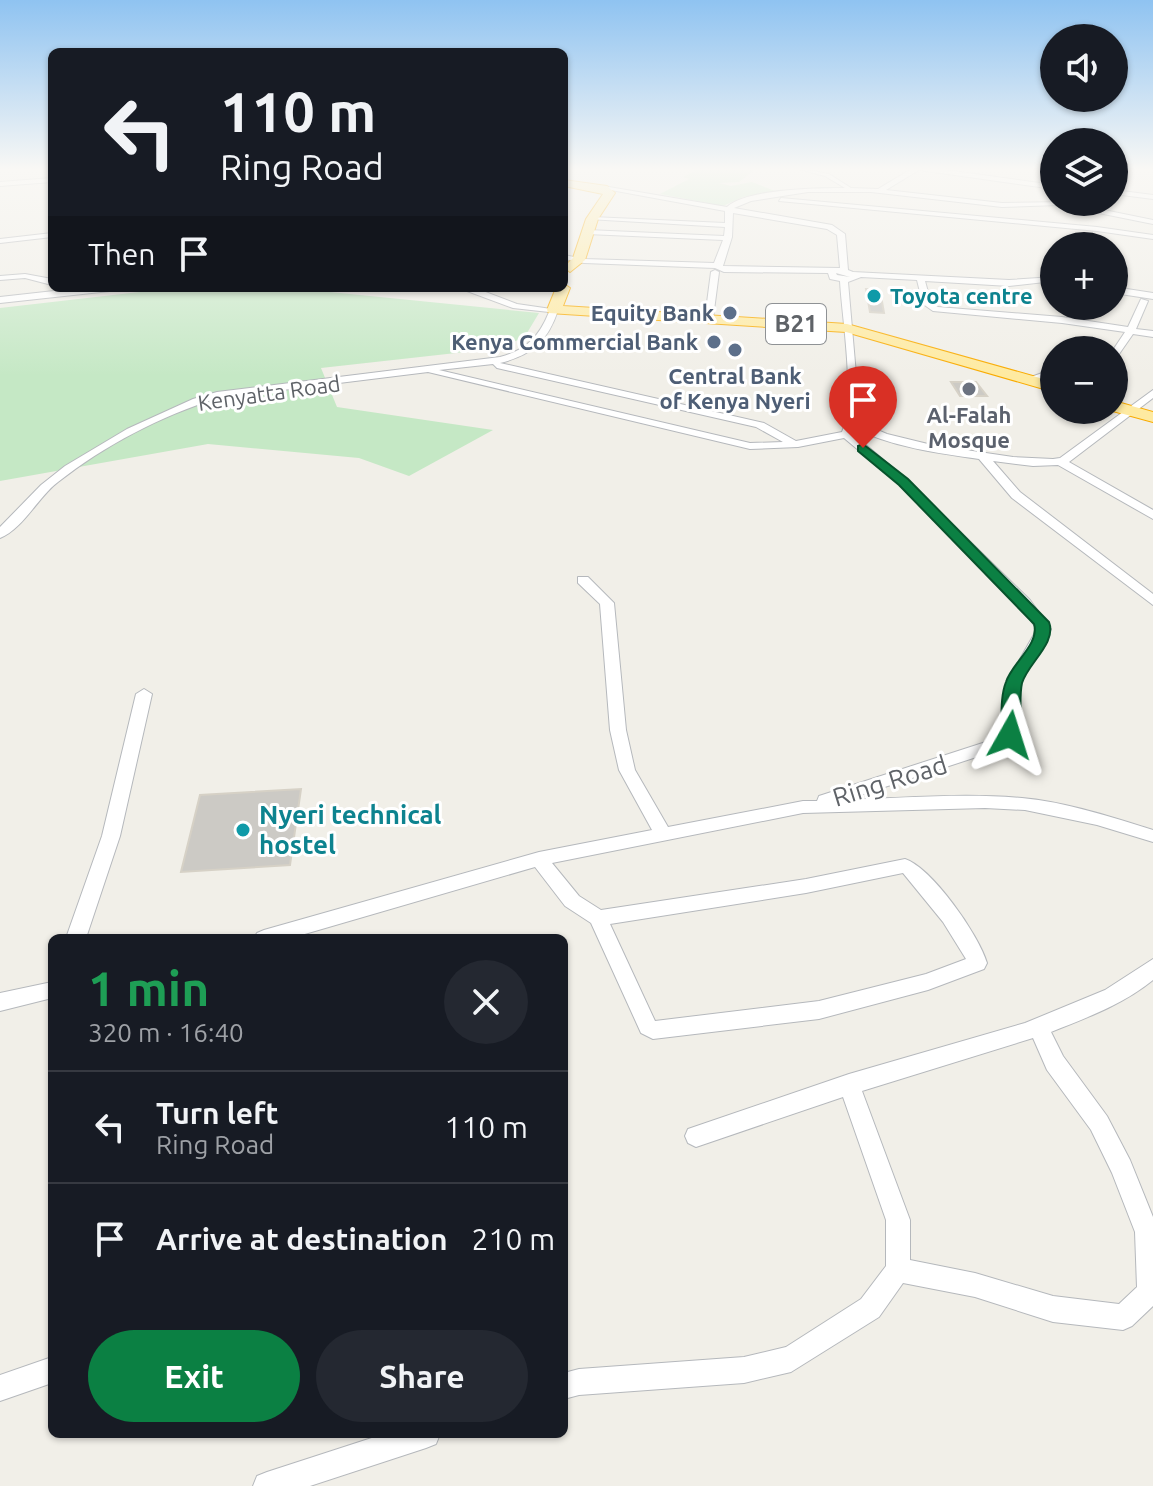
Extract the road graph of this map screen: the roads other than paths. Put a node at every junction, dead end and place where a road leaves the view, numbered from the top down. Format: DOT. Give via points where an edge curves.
graph roads {
  1 [pos="32,237"];
  2 [pos="840,237"];
  3 [pos="727,238"];
  4 [pos="584,239"];
  5 [pos="0,241"];
  6 [pos="569,268"];
  7 [pos="716,269"];
  8 [pos="856,275"];
  9 [pos="844,276"];
  10 [pos="0,278"];
  11 [pos="921,280"];
  12 [pos="48,281"];
  13 [pos="1040,283"];
  14 [pos="1040,283"];
  15 [pos="1153,285"];
  16 [pos="58,292"];
  17 [pos="478,292"];
  18 [pos="560,292"];
  19 [pos="1147,299"];
  20 [pos="0,300"];
  21 [pos="554,310"];
  22 [pos="709,318"];
  23 [pos="1040,318"];
  24 [pos="1062,320"];
  25 [pos="847,328"];
  26 [pos="1131,330"];
  27 [pos="1153,334"];
  28 [pos="1127,336"];
  29 [pos="483,362"];
  30 [pos="428,370"];
  31 [pos="1040,376"];
  32 [pos="1030,379"];
  33 [pos="1040,382"];
  34 [pos="1153,393"];
  35 [pos="1128,405"];
  36 [pos="1128,410"];
  37 [pos="1153,417"];
  38 [pos="1103,424"];
  39 [pos="849,429"];
  40 [pos="794,444"];
  41 [pos="983,456"];
  42 [pos="1059,461"];
  43 [pos="1153,515"];
  44 [pos="0,534"];
  45 [pos="583,580"];
  46 [pos="1153,601"];
  47 [pos="144,694"];
  48 [pos="803,807"];
  49 [pos="662,833"];
  50 [pos="1153,836"];
  51 [pos="539,859"];
  52 [pos="598,918"];
  53 [pos="77,934"];
  54 [pos="278,934"];
  55 [pos="1153,967"];
  56 [pos="48,991"];
  57 [pos="0,1002"];
  58 [pos="1039,1029"];
  59 [pos="849,1084"];
  60 [pos="696,1136"];
  61 [pos="898,1270"];
  62 [pos="48,1371"];
  63 [pos="568,1385"];
  64 [pos="0,1388"];
  65 [pos="414,1438"];
  66 [pos="267,1486"];
  1 -- 5 [label="street"];
  2 -- 9 [label="street"];
  3 -- 4 [label="street"];
  3 -- 7 [label="street"];
  4 -- 6 [label="highway" via="584,249"];
  6 -- 7 [label="street"];
  7 -- 9 [label="street"];
  7 -- 22 [label="street"];
  8 -- 9 [label="street"];
  8 -- 11 [label="street"];
  8 -- 13 [label="street"];
  9 -- 25 [label="street"];
  10 -- 12 [label="street"];
  11 -- 14 [label="street"];
  11 -- 23 [label="street" via="927,304 936,309"];
  15 -- 19 [label="street"];
  16 -- 20 [label="street"];
  17 -- 21 [label="street" via="516,306"];
  18 -- 21 [label="highway"];
  19 -- 26 [label="street"];
  21 -- 22 [label="highway, B21"];
  21 -- 29 [label="street, Kenyatta Road" via="542,340 531,349"];
  22 -- 25 [label="highway, B21"];
  24 -- 26 [label="street"];
  25 -- 32 [label="highway, B21"];
  25 -- 39 [label="street"];
  26 -- 27 [label="street"];
  26 -- 28 [label="street"];
  29 -- 30 [label="street, Kenyatta Road"];
  29 -- 40 [label="street" via="760,425"];
  30 -- 40 [label="street" via="720,440"];
  30 -- 44 [label="street, Kenyatta Road" via="217,395 189,403 85,457 50,483"];
  31 -- 32 [label="street"];
  32 -- 33 [label="highway, B21"];
  34 -- 35 [label="street"];
  36 -- 37 [label="highway"];
  38 -- 42 [label="street"];
  39 -- 40 [label="street"];
  39 -- 41 [label="street"];
  39 -- 48 [label="street, Ring Road" via="1025,603 1044,629 1014,682 1010,735 998,744"];
  41 -- 42 [label="street"];
  41 -- 46 [label="street" via="1016,495"];
  42 -- 43 [label="street"];
  45 -- 49 [label="street" via="607,603 618,730 627,770"];
  47 -- 53 [label="street" via="111,836"];
  48 -- 49 [label="street, Ring Road"];
  48 -- 50 [label="street, Ring Road" via="1025,804"];
  49 -- 51 [label="street, Ring Road"];
  51 -- 52 [label="street" via="572,901"];
  51 -- 54 [label="street, Ring Road"];
  52 -- 52 [label="street" via="905,866 977,955 977,963 928,982 819,1010 659,1031 648,1027"];
  55 -- 58 [label="street" via="1102,1000"];
  56 -- 57 [label="street"];
  58 -- 59 [label="street"];
  58 -- 61 [label="street" via="1122,1168 1147,1232 1150,1292 1123,1317 1053,1309 975,1285"];
  59 -- 60 [label="street"];
  59 -- 61 [label="street" via="898,1220"];
  61 -- 63 [label="street" via="870,1308 791,1359 744,1370"];
  62 -- 64 [label="street"];
  65 -- 66 [label="street"];
}
